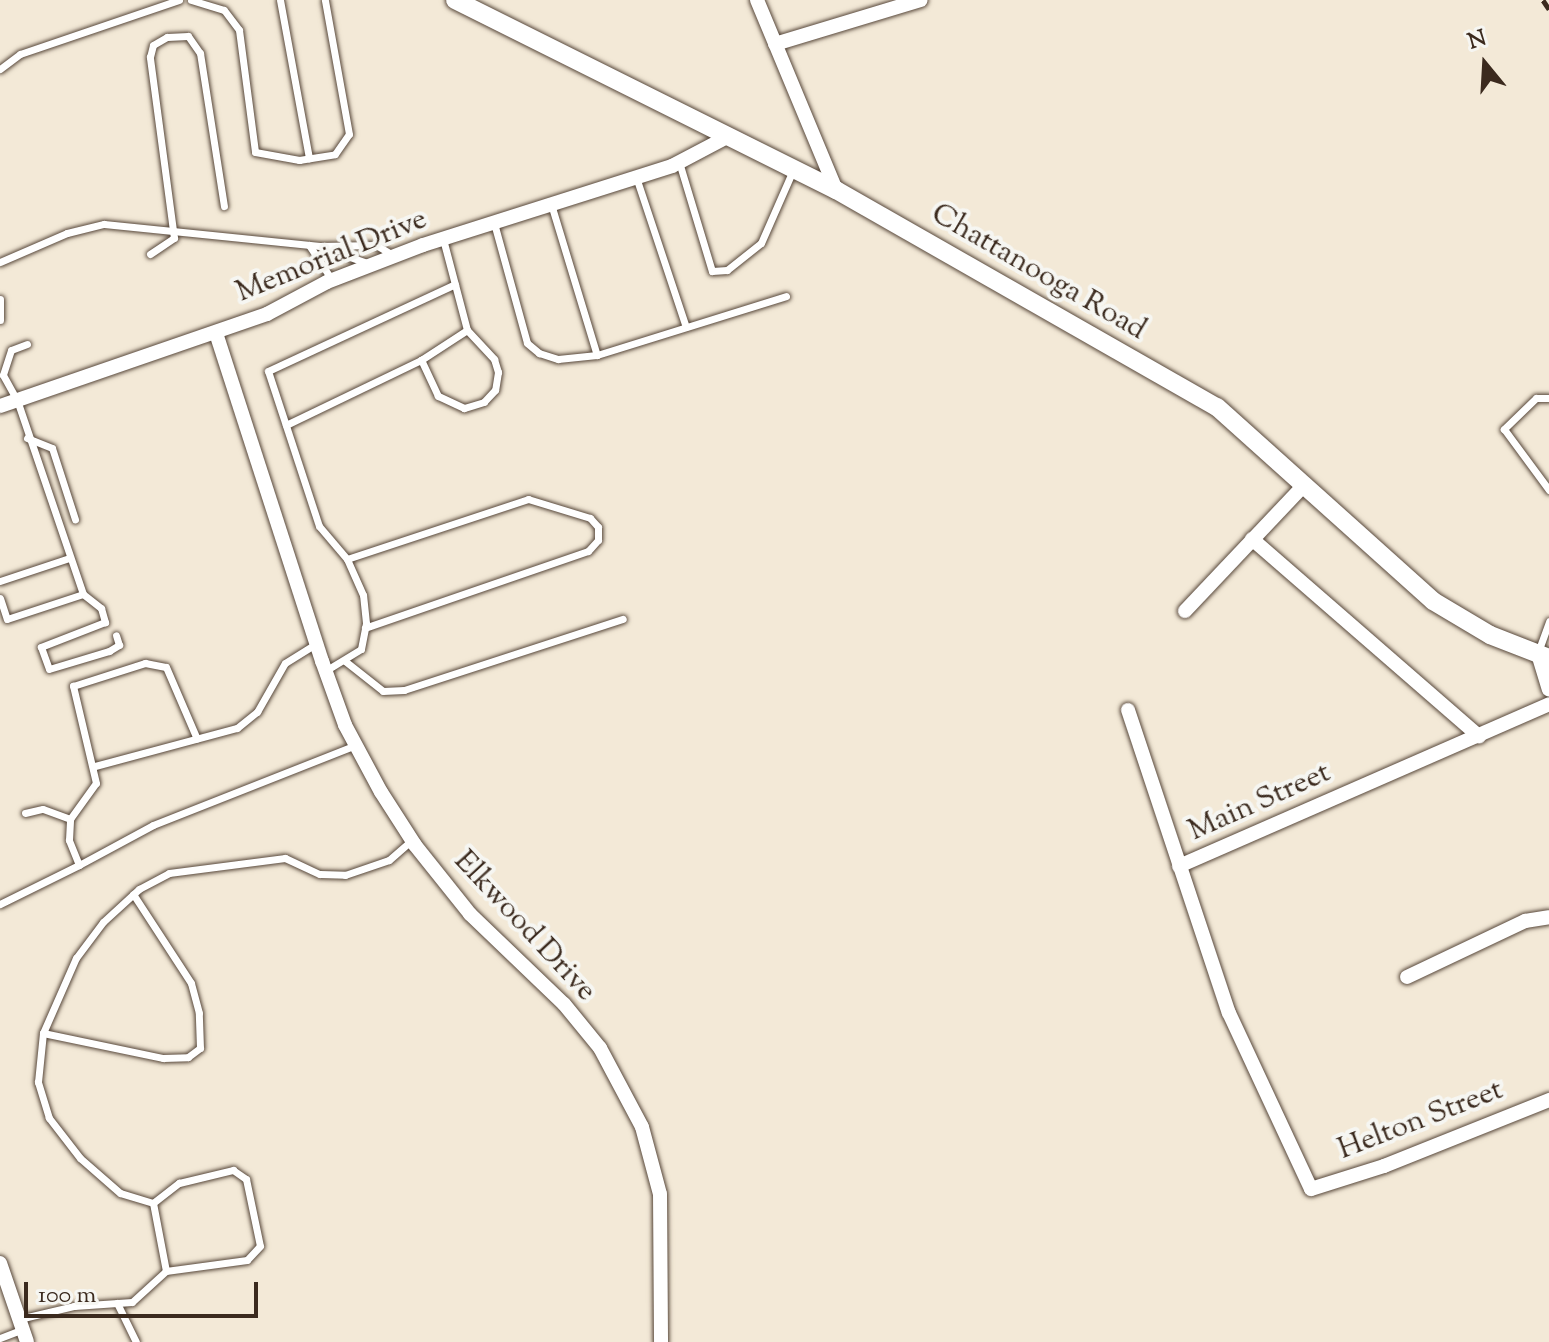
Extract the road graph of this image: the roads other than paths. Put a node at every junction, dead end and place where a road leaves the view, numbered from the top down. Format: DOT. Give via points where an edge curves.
graph roads {
  1 [pos="179,0"];
  2 [pos="191,0"];
  3 [pos="280,0"];
  4 [pos="325,0"];
  5 [pos="455,0"];
  6 [pos="757,0"];
  7 [pos="921,0"];
  8 [pos="775,44"];
  9 [pos="0,69"];
  10 [pos="727,137"];
  11 [pos="309,158"];
  12 [pos="679,162"];
  13 [pos="793,170"];
  14 [pos="636,177"];
  15 [pos="836,190"];
  16 [pos="551,204"];
  17 [pos="224,206"];
  18 [pos="494,223"];
  19 [pos="171,229"];
  20 [pos="443,239"];
  21 [pos="309,245"];
  22 [pos="320,246"];
  23 [pos="150,254"];
  24 [pos="394,256"];
  25 [pos="0,262"];
  26 [pos="370,265"];
  27 [pos="332,280"];
  28 [pos="455,284"];
  29 [pos="786,296"];
  30 [pos="0,299"];
  31 [pos="0,320"];
  32 [pos="686,327"];
  33 [pos="467,330"];
  34 [pos="216,333"];
  35 [pos="27,344"];
  36 [pos="597,355"];
  37 [pos="421,360"];
  38 [pos="1549,398"];
  39 [pos="17,400"];
  40 [pos="0,406"];
  41 [pos="286,425"];
  42 [pos="27,438"];
  43 [pos="1304,485"];
  44 [pos="1549,490"];
  45 [pos="75,519"];
  46 [pos="1252,539"];
  47 [pos="69,558"];
  48 [pos="347,559"];
  49 [pos="0,581"];
  50 [pos="83,594"];
  51 [pos="0,598"];
  52 [pos="1185,611"];
  53 [pos="623,619"];
  54 [pos="1549,621"];
  55 [pos="365,628"];
  56 [pos="116,635"];
  57 [pos="316,644"];
  58 [pos="1544,656"];
  59 [pos="345,661"];
  60 [pos="325,671"];
  61 [pos="1549,689"];
  62 [pos="1549,704"];
  63 [pos="1128,710"];
  64 [pos="1479,736"];
  65 [pos="197,739"];
  66 [pos="356,745"];
  67 [pos="95,766"];
  68 [pos="25,813"];
  69 [pos="70,819"];
  70 [pos="412,841"];
  71 [pos="79,865"];
  72 [pos="1179,866"];
  73 [pos="133,894"];
  74 [pos="0,904"];
  75 [pos="1549,917"];
  76 [pos="1407,977"];
  77 [pos="43,1033"];
  78 [pos="1549,1100"];
  79 [pos="1311,1189"];
  80 [pos="153,1203"];
  81 [pos="0,1263"];
  82 [pos="166,1271"];
  83 [pos="117,1303"];
  84 [pos="23,1330"];
  85 [pos="0,1338"];
  86 [pos="136,1342"];
  87 [pos="661,1342"];
  1 -- 9 [label="lane" via="20,54"];
  2 -- 11 [label="lane" via="224,10 239,30 255,152 269,158"];
  3 -- 11 [label="lane"];
  4 -- 11 [label="lane" via="349,134 335,154"];
  5 -- 10 [label="main road, Chattanooga Road"];
  6 -- 8 [label="street"];
  7 -- 8 [label="street"];
  8 -- 15 [label="street"];
  10 -- 12 [label="street, Memorial Drive"];
  10 -- 13 [label="main road, Chattanooga Road"];
  12 -- 13 [label="lane" via="712,271 727,270 761,243"];
  12 -- 14 [label="street, Memorial Drive"];
  13 -- 15 [label="main road, Chattanooga Road"];
  14 -- 16 [label="street, Memorial Drive"];
  14 -- 32 [label="lane"];
  15 -- 43 [label="main road, Chattanooga Road" via="1217,407"];
  16 -- 18 [label="street, Memorial Drive"];
  16 -- 36 [label="lane"];
  17 -- 19 [label="lane" via="200,53 188,36 167,37 153,45 150,57"];
  18 -- 20 [label="street, Memorial Drive"];
  18 -- 36 [label="lane" via="527,343 558,359"];
  19 -- 21 [label="lane"];
  19 -- 23 [label="lane" via="174,238"];
  19 -- 25 [label="lane" via="104,224 67,233"];
  20 -- 24 [label="street, Memorial Drive"];
  20 -- 28 [label="lane"];
  21 -- 22 [label="lane"];
  21 -- 27 [label="lane"];
  22 -- 24 [label="lane" via="376,245"];
  22 -- 26 [label="lane"];
  24 -- 26 [label="street, Memorial Drive"];
  26 -- 27 [label="street, Memorial Drive"];
  27 -- 34 [label="street, Memorial Drive"];
  28 -- 33 [label="lane"];
  28 -- 41 [label="lane" via="268,371"];
  29 -- 32 [label="lane"];
  30 -- 31 [label="lane"];
  32 -- 36 [label="lane"];
  33 -- 37 [label="lane"];
  33 -- 37 [label="lane" via="494,359 498,372 495,390 484,402 450,406 429,382"];
  34 -- 39 [label="street, Memorial Drive"];
  34 -- 57 [label="street, Elkwood Drive"];
  35 -- 39 [label="lane" via="11,350 4,361 3,375"];
  37 -- 41 [label="lane"];
  38 -- 44 [label="lane" via="1536,398 1504,429"];
  39 -- 40 [label="street, Memorial Drive"];
  39 -- 42 [label="lane"];
  41 -- 48 [label="lane" via="319,526"];
  42 -- 45 [label="lane" via="52,448"];
  42 -- 47 [label="lane"];
  43 -- 46 [label="street"];
  43 -- 58 [label="main road, Chattanooga Road" via="1433,601 1490,635"];
  46 -- 52 [label="street"];
  46 -- 64 [label="street"];
  47 -- 49 [label="lane"];
  47 -- 50 [label="lane"];
  48 -- 55 [label="lane" via="363,595"];
  48 -- 55 [label="lane" via="528,499 590,518 598,527 598,540 588,551"];
  50 -- 51 [label="lane" via="7,619"];
  50 -- 56 [label="lane" via="101,608 105,622 41,647 49,669 109,651 119,645"];
  53 -- 59 [label="lane" via="404,690 383,691"];
  54 -- 58 [label="lane"];
  55 -- 59 [label="lane" via="361,649"];
  57 -- 60 [label="street, Elkwood Drive"];
  57 -- 65 [label="lane" via="285,663 257,712 237,728"];
  58 -- 61 [label="street"];
  59 -- 60 [label="lane"];
  60 -- 66 [label="street, Elkwood Drive"];
  62 -- 64 [label="street, Main Street"];
  63 -- 72 [label="street"];
  64 -- 72 [label="street, Main Street"];
  65 -- 67 [label="lane"];
  65 -- 67 [label="lane" via="166,667 145,663 73,686"];
  66 -- 70 [label="street, Elkwood Drive"];
  66 -- 71 [label="lane" via="153,825"];
  67 -- 69 [label="lane" via="94,791"];
  68 -- 69 [label="lane" via="43,809"];
  69 -- 71 [label="lane" via="69,840"];
  70 -- 73 [label="lane" via="389,860 345,875 320,874 285,858 209,864 169,873"];
  70 -- 87 [label="street, Elkwood Drive" via="470,914 564,1004 625,1089 650,1149 660,1194"];
  71 -- 74 [label="lane"];
  72 -- 79 [label="street, Main Street" via="1229,1013"];
  73 -- 77 [label="lane" via="76,958"];
  73 -- 77 [label="lane" via="191,983 200,1048 188,1057 163,1058"];
  75 -- 76 [label="street" via="1525,921"];
  77 -- 80 [label="lane" via="38,1082 49,1118 80,1158 120,1193"];
  78 -- 79 [label="street, Helton Street" via="1384,1166"];
  80 -- 82 [label="lane"];
  80 -- 82 [label="lane" via="179,1183 233,1170 246,1179 260,1246 247,1260"];
  81 -- 84 [label="street"];
  82 -- 83 [label="lane" via="132,1302"];
  83 -- 84 [label="lane"];
  83 -- 86 [label="lane"];
  84 -- 85 [label="lane"];
}
